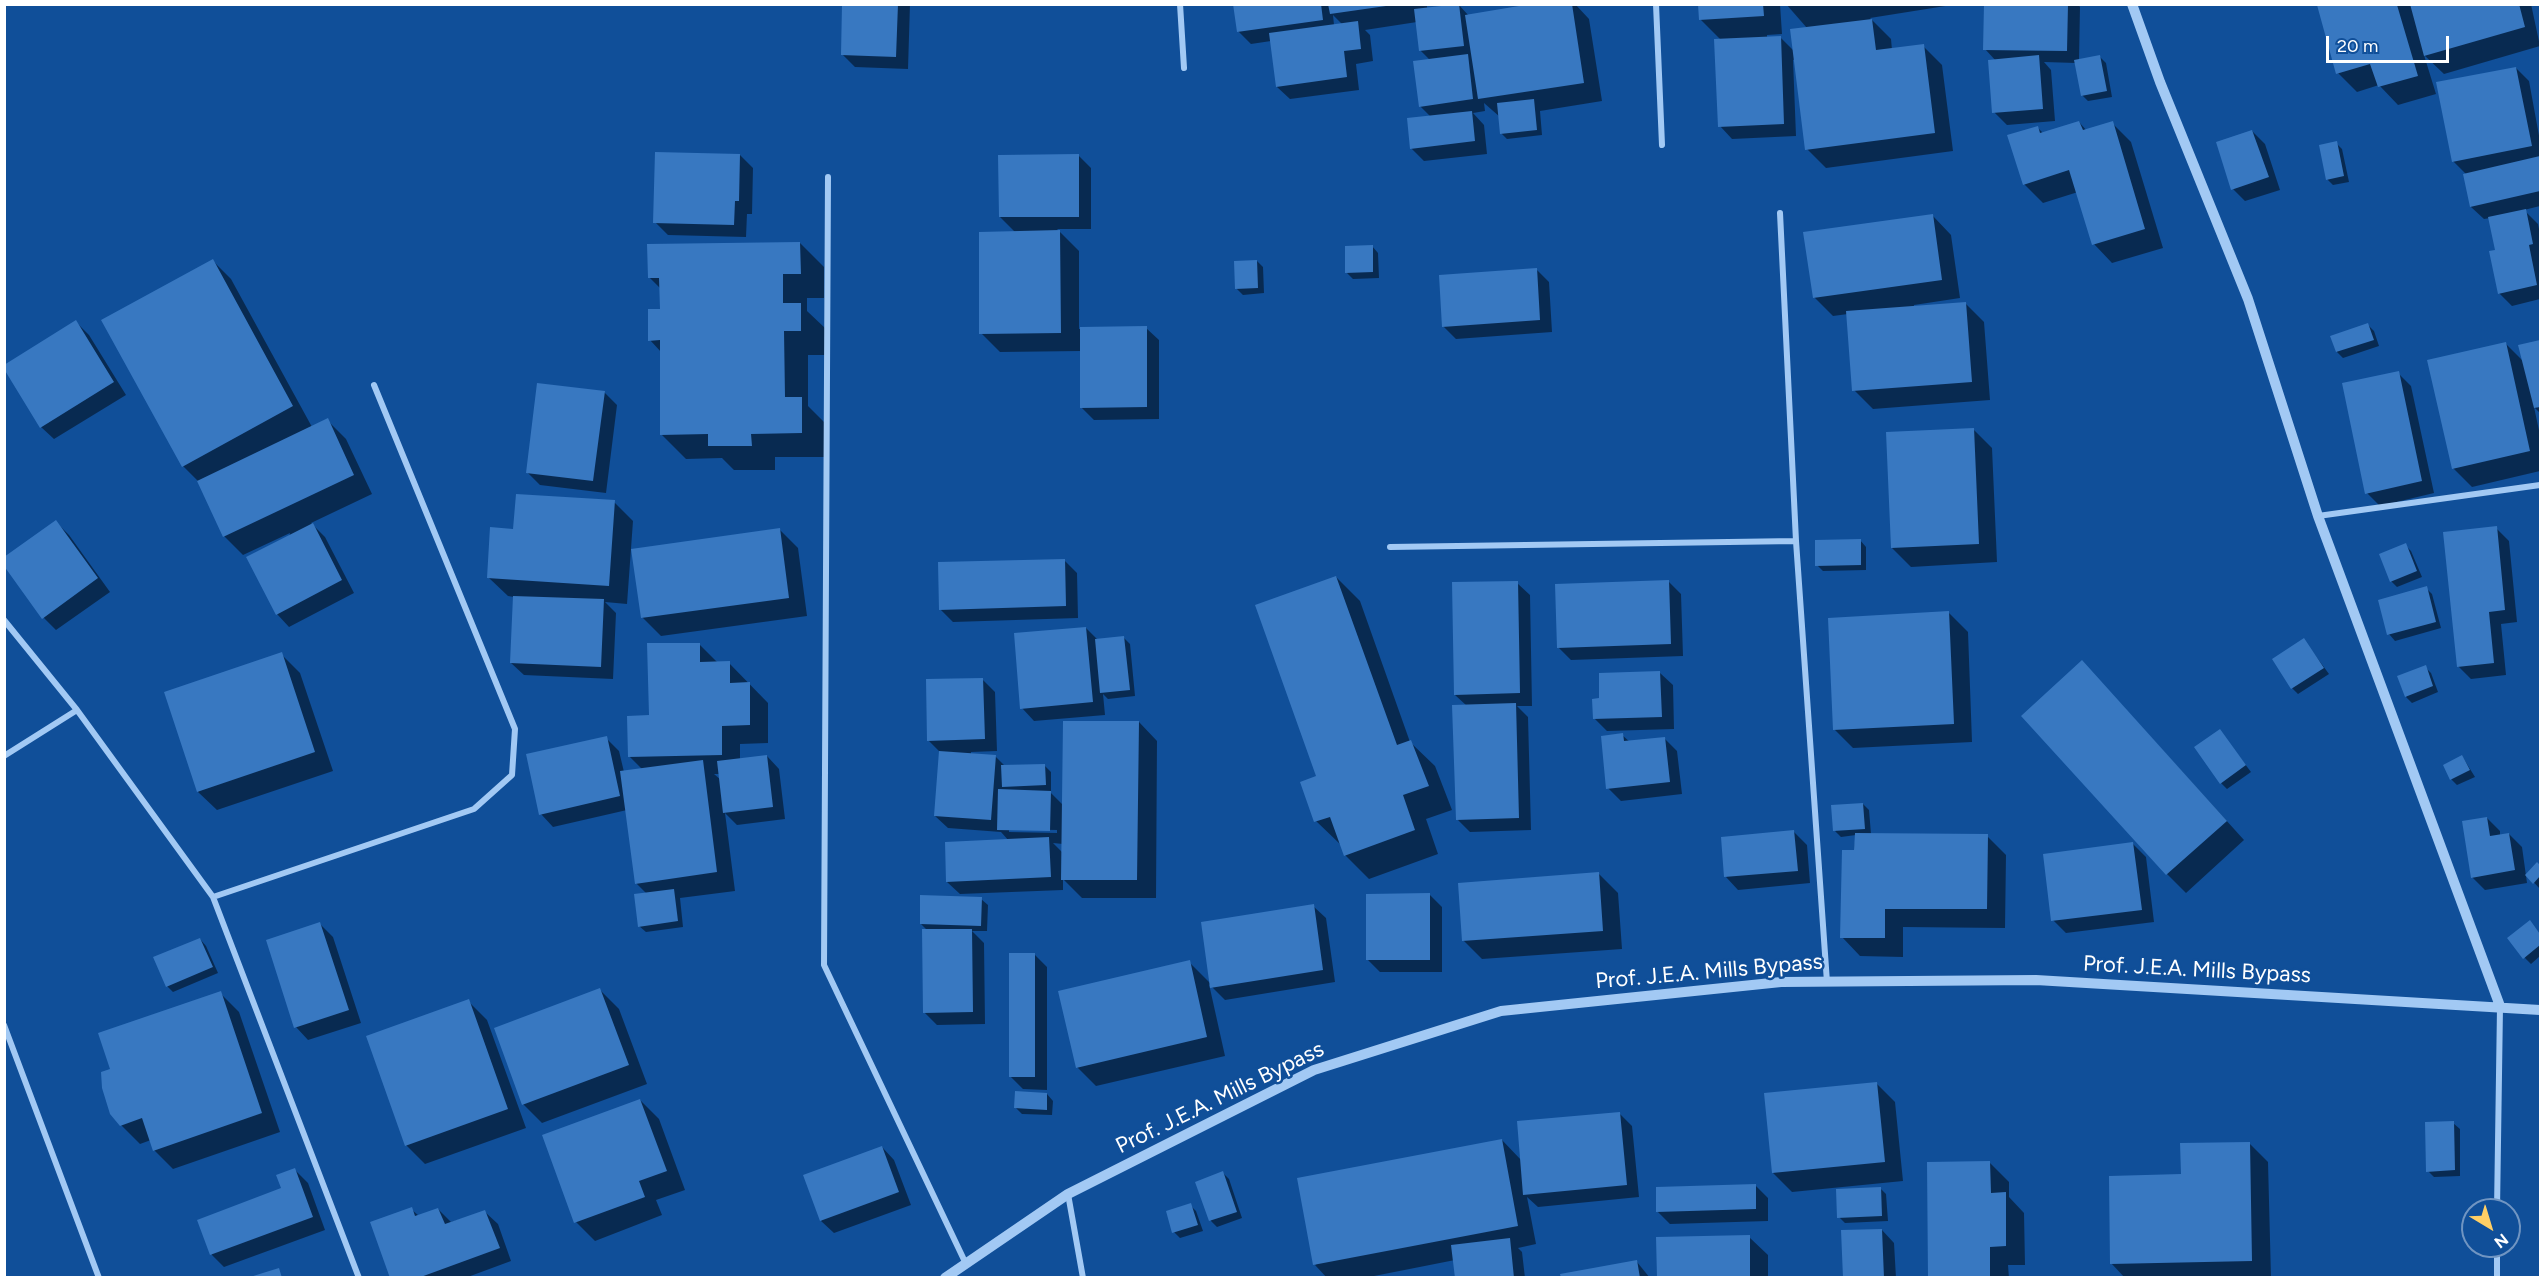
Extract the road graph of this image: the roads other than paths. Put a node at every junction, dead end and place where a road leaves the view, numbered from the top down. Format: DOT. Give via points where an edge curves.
graph roads {
  1 [pos="1180,4"];
  2 [pos="1656,4"];
  3 [pos="2132,4"];
  4 [pos="1184,68"];
  5 [pos="1662,145"];
  6 [pos="828,177"];
  7 [pos="1780,213"];
  8 [pos="374,385"];
  9 [pos="2541,485"];
  10 [pos="2318,516"];
  11 [pos="1796,541"];
  12 [pos="1390,547"];
  13 [pos="4,620"];
  14 [pos="77,711"];
  15 [pos="4,756"];
  16 [pos="213,897"];
  17 [pos="1827,982"];
  18 [pos="2500,1006"];
  19 [pos="2541,1010"];
  20 [pos="4,1025"];
  21 [pos="1068,1194"];
  22 [pos="2498,1198"];
  23 [pos="2497,1258"];
  24 [pos="966,1263"];
  25 [pos="99,1278"];
  26 [pos="360,1278"];
  27 [pos="945,1278"];
  28 [pos="1083,1278"];
  29 [pos="2497,1278"];
  1 -- 4 [label="street"];
  2 -- 5 [label="street"];
  3 -- 10 [label="street" via="2248,299"];
  6 -- 24 [label="street" via="825,965"];
  7 -- 11 [label="street"];
  8 -- 16 [label="street" via="515,729 512,775 474,809"];
  9 -- 10 [label="street"];
  10 -- 18 [label="street"];
  11 -- 12 [label="street"];
  11 -- 17 [label="street"];
  13 -- 14 [label="street"];
  14 -- 15 [label="street"];
  14 -- 16 [label="street"];
  16 -- 26 [label="street"];
  17 -- 18 [label="street, Prof. J.E.A. Mills Bypass" via="2036,980"];
  17 -- 21 [label="street, Prof. J.E.A. Mills Bypass" via="1782,982 1501,1011 1314,1070"];
  18 -- 19 [label="street, Prof. J.E.A. Mills Bypass"];
  18 -- 22 [label="street"];
  20 -- 25 [label="street"];
  21 -- 24 [label="street, Prof. J.E.A. Mills Bypass"];
  21 -- 28 [label="street"];
  23 -- 29 [label="street"];
  24 -- 27 [label="street, Prof. J.E.A. Mills Bypass"];
}
